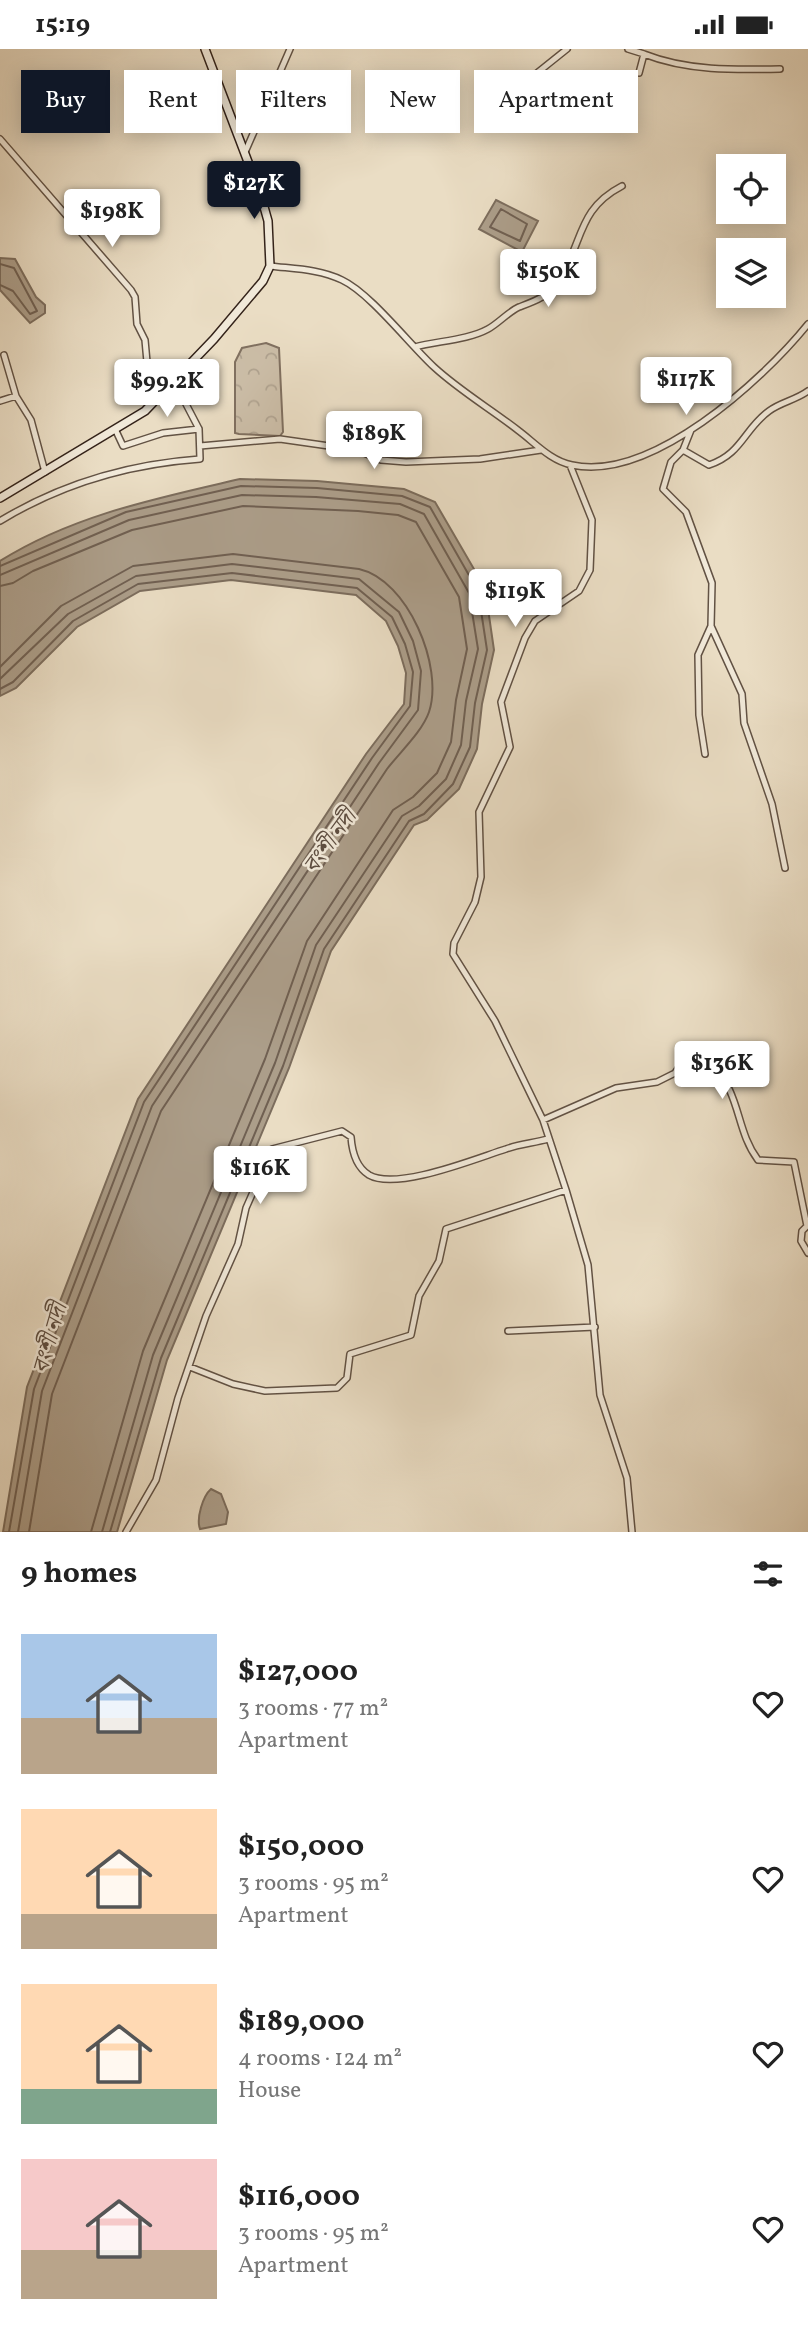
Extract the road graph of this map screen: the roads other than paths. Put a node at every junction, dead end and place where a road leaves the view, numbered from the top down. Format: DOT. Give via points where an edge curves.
graph roads {
  1 [pos="205,49"];
  2 [pos="290,49"];
  3 [pos="567,49"];
  4 [pos="628,49"];
  5 [pos="644,54"];
  6 [pos="780,69"];
  7 [pos="541,70"];
  8 [pos="639,73"];
  9 [pos="0,139"];
  10 [pos="246,150"];
  11 [pos="622,186"];
  12 [pos="270,266"];
  13 [pos="808,324"];
  14 [pos="415,347"];
  15 [pos="4,355"];
  16 [pos="175,383"];
  17 [pos="808,391"];
  18 [pos="164,394"];
  19 [pos="16,396"];
  20 [pos="0,401"];
  21 [pos="199,429"];
  22 [pos="692,429"];
  23 [pos="116,431"];
  24 [pos="200,446"];
  25 [pos="541,450"];
  26 [pos="683,450"];
  27 [pos="570,465"];
  28 [pos="45,472"];
  29 [pos="0,498"];
  30 [pos="0,521"];
  31 [pos="711,626"];
  32 [pos="705,754"];
  33 [pos="785,868"];
  34 [pos="543,1120"];
  35 [pos="548,1139"];
  36 [pos="566,1190"];
  37 [pos="808,1253"];
  38 [pos="595,1327"];
  39 [pos="508,1331"];
  40 [pos="190,1367"];
  41 [pos="126,1532"];
  42 [pos="632,1532"];
  1 -- 10 [label="street"];
  2 -- 10 [label="street"];
  3 -- 7 [label="street"];
  4 -- 5 [label="street"];
  5 -- 6 [label="street" via="700,68"];
  5 -- 8 [label="street"];
  9 -- 18 [label="street" via="131,290 145,340 148,373"];
  10 -- 12 [label="street" via="268,221"];
  11 -- 14 [label="street" via="586,215 577,247 557,283 534,305 519,307 486,330"];
  12 -- 14 [label="street" via="302,268 345,281"];
  12 -- 16 [label="street" via="263,281"];
  13 -- 22 [label="street" via="731,400"];
  14 -- 25 [label="street" via="442,374"];
  15 -- 19 [label="street"];
  16 -- 18 [label="street"];
  16 -- 21 [label="street"];
  17 -- 26 [label="street" via="771,409 727,459 709,465"];
  18 -- 23 [label="street"];
  19 -- 20 [label="street"];
  19 -- 28 [label="street" via="31,420"];
  21 -- 23 [label="street" via="163,433 123,446"];
  21 -- 24 [label="street"];
  22 -- 26 [label="street"];
  22 -- 27 [label="street" via="636,458 598,466"];
  23 -- 28 [label="street"];
  24 -- 25 [label="street" via="280,439 406,462 480,459"];
  24 -- 30 [label="street" via="200,459 145,465 88,481 38,499"];
  25 -- 27 [label="street"];
  26 -- 31 [label="street" via="671,462 663,489 678,501 696,533 712,583"];
  27 -- 34 [label="street" via="592,520 590,570 579,591 535,621 500,702 510,747 479,812 481,877 475,902 453,948 454,958 495,1021"];
  28 -- 29 [label="street"];
  31 -- 32 [label="street" via="698,655"];
  31 -- 33 [label="street" via="742,694 744,723 772,804"];
  34 -- 35 [label="street"];
  34 -- 37 [label="street" via="616,1088 657,1082 675,1073 683,1061 711,1063 732,1089 758,1160 794,1162 807,1221 801,1241"];
  35 -- 36 [label="street"];
  35 -- 40 [label="street" via="506,1148 473,1162 383,1180 363,1169 354,1155 351,1137 342,1131 272,1149 246,1208 238,1244 206,1316"];
  36 -- 38 [label="street" via="587,1265"];
  36 -- 40 [label="street" via="446,1229 439,1261 419,1296 411,1335 350,1354 346,1378 337,1388 265,1391"];
  38 -- 39 [label="street"];
  38 -- 42 [label="street" via="600,1395 627,1478"];
  40 -- 41 [label="street" via="156,1480"];
}
